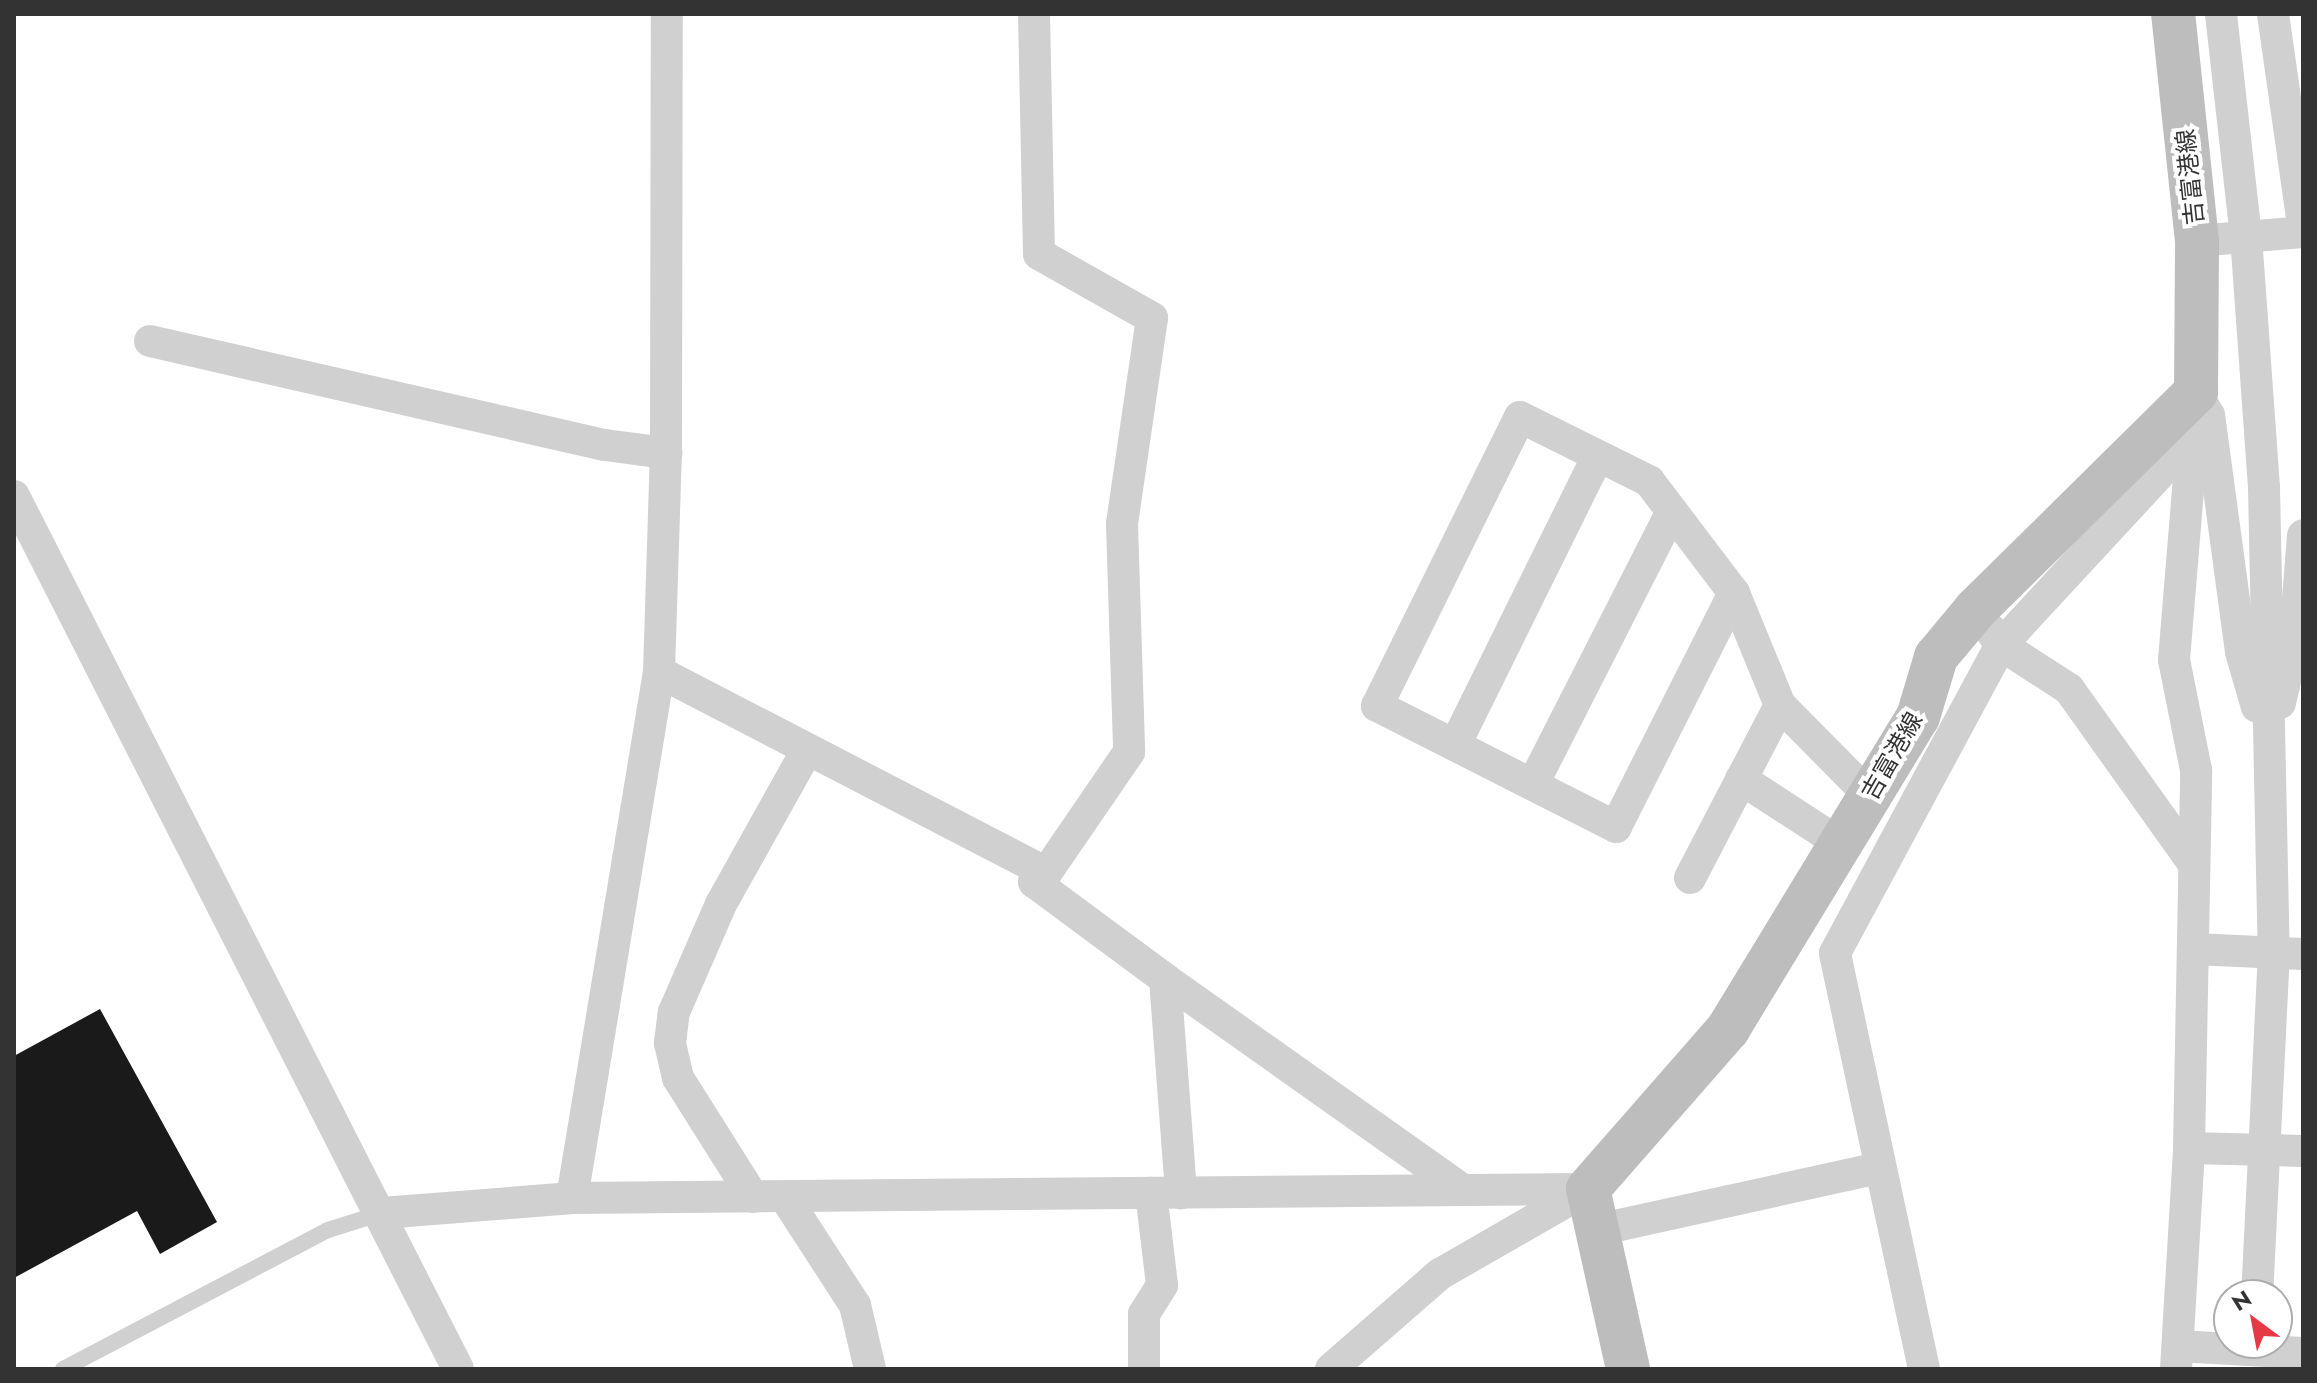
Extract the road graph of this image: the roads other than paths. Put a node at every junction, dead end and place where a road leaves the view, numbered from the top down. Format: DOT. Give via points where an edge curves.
graph roads {
  1 [pos="667,14"];
  2 [pos="1034,14"];
  3 [pos="2173,14"];
  4 [pos="2221,14"];
  5 [pos="2273,14"];
  6 [pos="2303,229"];
  7 [pos="2246,236"];
  8 [pos="2197,241"];
  9 [pos="150,341"];
  10 [pos="2196,392"];
  11 [pos="2193,438"];
  12 [pos="666,453"];
  13 [pos="1598,456"];
  14 [pos="14,496"];
  15 [pos="1672,511"];
  16 [pos="2303,535"];
  17 [pos="1734,593"];
  18 [pos="1976,609"];
  19 [pos="2001,645"];
  20 [pos="659,672"];
  21 [pos="1780,705"];
  22 [pos="1455,745"];
  23 [pos="807,750"];
  24 [pos="2269,753"];
  25 [pos="1741,779"];
  26 [pos="1533,784"];
  27 [pos="1870,796"];
  28 [pos="1841,844"];
  29 [pos="2193,863"];
  30 [pos="1046,873"];
  31 [pos="1690,878"];
  32 [pos="2193,949"];
  33 [pos="2288,953"];
  34 [pos="1165,979"];
  35 [pos="2189,1148"];
  36 [pos="2265,1150"];
  37 [pos="2303,1151"];
  38 [pos="1879,1168"];
  39 [pos="1459,1187"];
  40 [pos="1166,1193"];
  41 [pos="769,1197"];
  42 [pos="572,1198"];
  43 [pos="1593,1210"];
  44 [pos="382,1213"];
  45 [pos="2258,1279"];
  46 [pos="2213,1356"];
  47 [pos="2177,1357"];
  48 [pos="63,1369"];
  49 [pos="458,1369"];
  50 [pos="870,1369"];
  51 [pos="1144,1369"];
  52 [pos="1331,1369"];
  53 [pos="1628,1369"];
  54 [pos="1924,1369"];
  1 -- 12 [label="street"];
  2 -- 30 [label="street" via="1039,254 1152,318 1122,524 1129,752"];
  3 -- 8 [label="main road, 吉富港線"];
  4 -- 7 [label="street"];
  5 -- 6 [label="street"];
  6 -- 7 [label="street"];
  7 -- 8 [label="street"];
  7 -- 24 [label="street" via="2264,488"];
  8 -- 10 [label="main road, 吉富港線"];
  9 -- 12 [label="street" via="605,445"];
  10 -- 11 [label="street"];
  10 -- 18 [label="main road, 吉富港線"];
  10 -- 24 [label="street" via="2209,415 2241,652"];
  11 -- 19 [label="street"];
  11 -- 29 [label="street" via="2174,660 2196,770"];
  12 -- 20 [label="street"];
  13 -- 15 [label="street" via="1649,481"];
  13 -- 22 [label="street"];
  13 -- 22 [label="street" via="1520,417 1383,692 1377,706"];
  14 -- 44 [label="street"];
  15 -- 17 [label="street"];
  15 -- 26 [label="street"];
  16 -- 24 [label="street" via="2295,637"];
  17 -- 21 [label="street"];
  17 -- 26 [label="street" via="1616,827"];
  18 -- 19 [label="street"];
  18 -- 27 [label="main road, 吉富港線" via="1936,657 1918,717"];
  19 -- 29 [label="street" via="2069,689"];
  19 -- 38 [label="street" via="1835,953"];
  20 -- 23 [label="street"];
  20 -- 42 [label="street"];
  21 -- 25 [label="street"];
  21 -- 27 [label="street"];
  22 -- 26 [label="street"];
  23 -- 30 [label="street"];
  23 -- 41 [label="street" via="721,904 674,1012 670,1043 678,1078"];
  24 -- 33 [label="street"];
  25 -- 28 [label="street"];
  25 -- 31 [label="street"];
  27 -- 28 [label="main road, 吉富港線"];
  28 -- 43 [label="main road, 吉富港線" via="1728,1029"];
  29 -- 32 [label="street"];
  30 -- 34 [label="street" via="1034,882"];
  32 -- 33 [label="street"];
  32 -- 35 [label="street"];
  33 -- 36 [label="street"];
  34 -- 39 [label="street"];
  34 -- 40 [label="street"];
  35 -- 36 [label="street"];
  35 -- 47 [label="street"];
  36 -- 37 [label="street"];
  36 -- 45 [label="street"];
  38 -- 43 [label="street"];
  38 -- 54 [label="street"];
  39 -- 40 [label="street"];
  39 -- 43 [label="street"];
  40 -- 41 [label="street"];
  40 -- 51 [label="street" via="1162,1285 1144,1314"];
  41 -- 42 [label="street"];
  41 -- 50 [label="street" via="855,1305"];
  42 -- 44 [label="street"];
  43 -- 52 [label="street" via="1440,1274"];
  43 -- 53 [label="main road"];
  44 -- 48 [label="lane" via="328,1230"];
  44 -- 49 [label="street"];
  46 -- 47 [label="street"];
}
